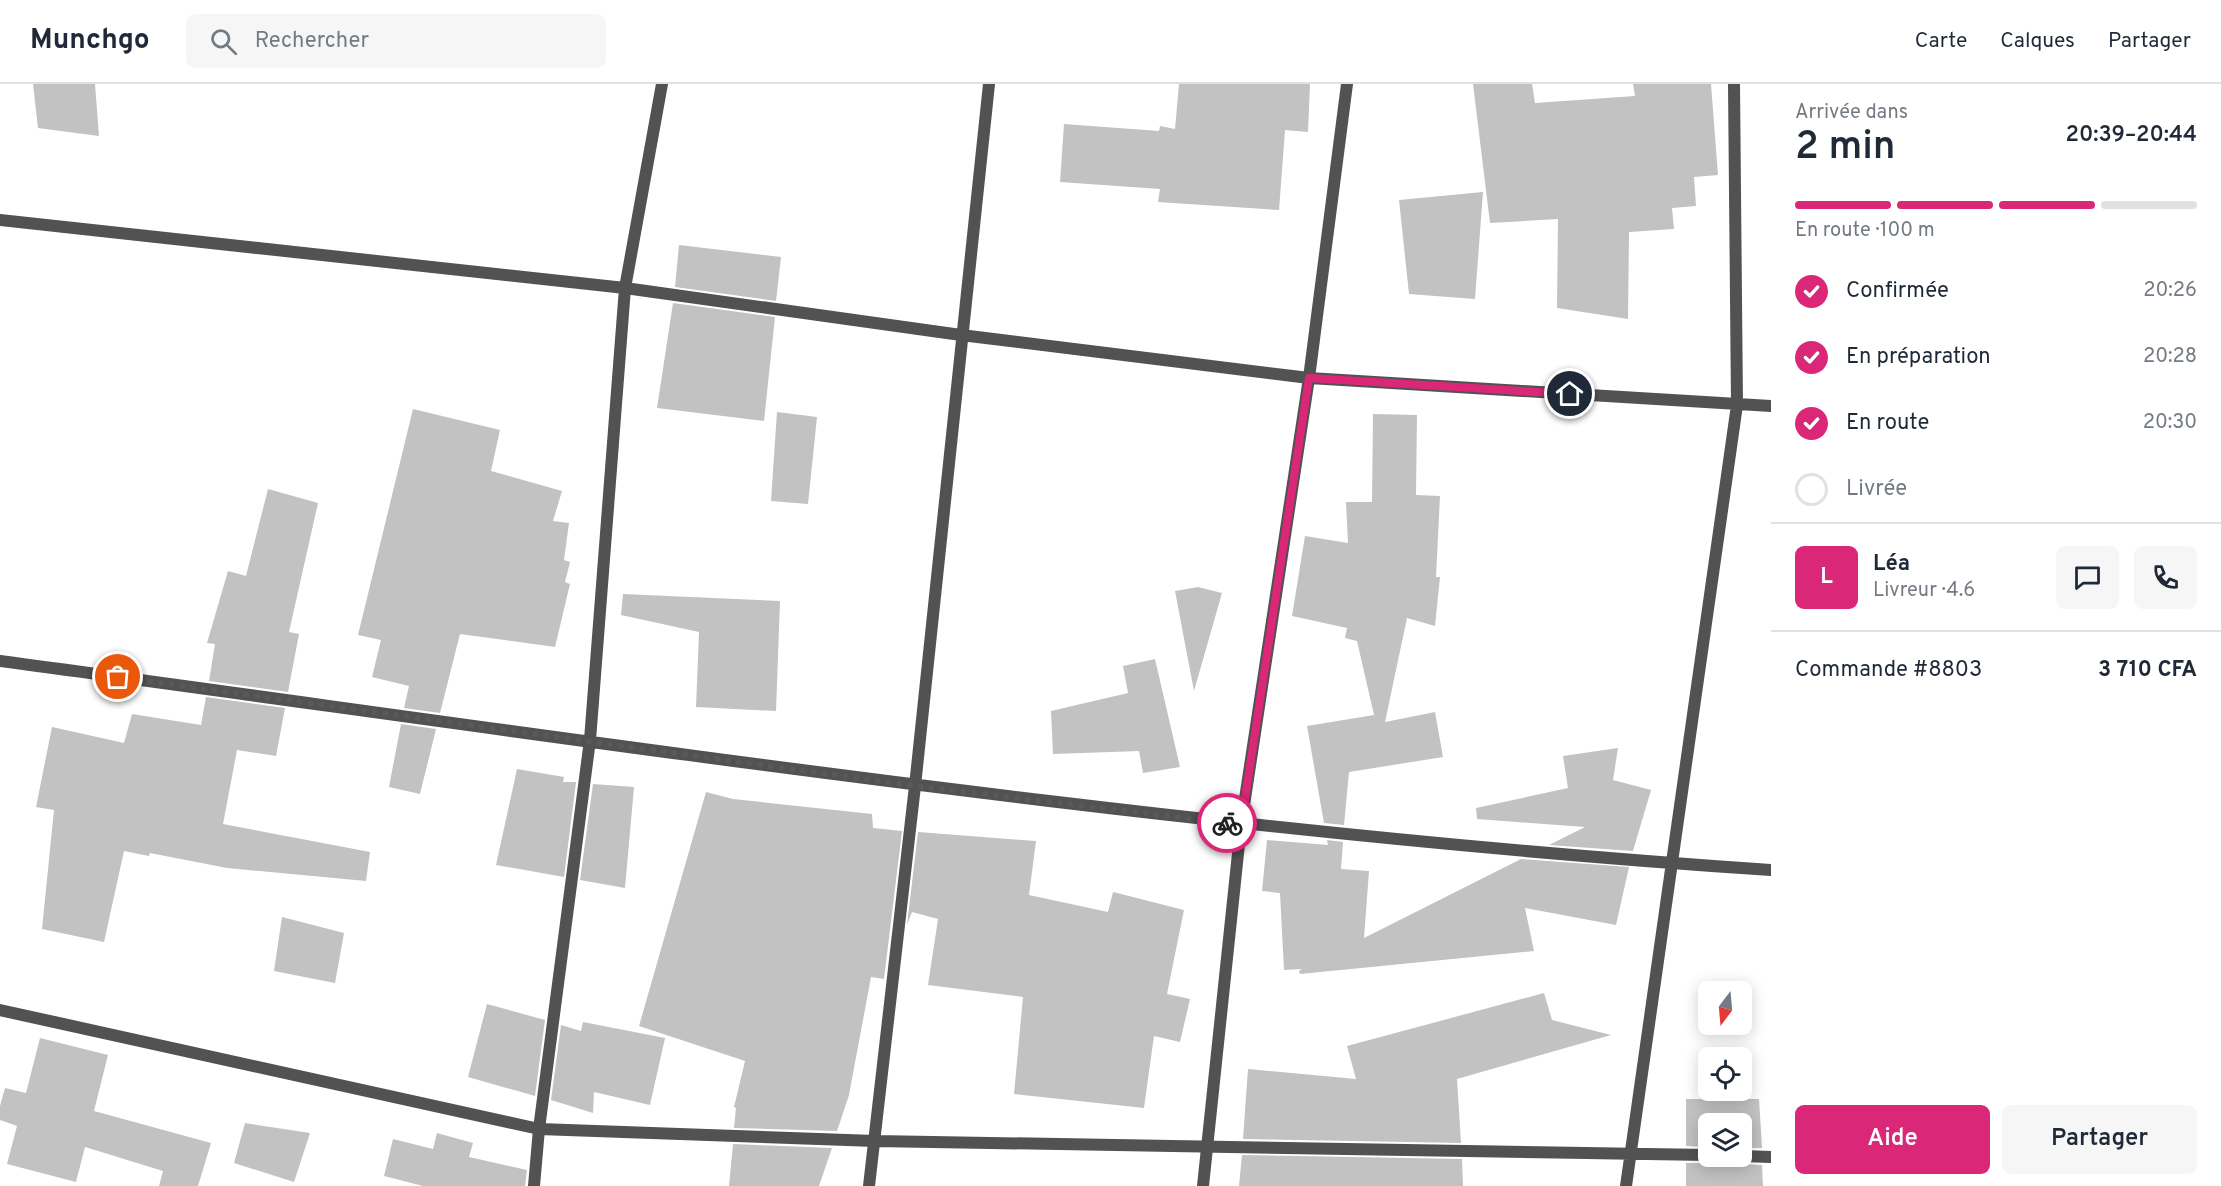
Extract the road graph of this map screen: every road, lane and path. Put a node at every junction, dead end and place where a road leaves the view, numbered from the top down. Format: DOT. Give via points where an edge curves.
graph roads {
  1 [pos="662,84"];
  2 [pos="989,84"];
  3 [pos="1347,84"];
  4 [pos="1734,84"];
  5 [pos="0,220"];
  6 [pos="626,288"];
  7 [pos="961,335"];
  8 [pos="1309,378"];
  9 [pos="1737,405"];
  10 [pos="1771,406"];
  11 [pos="0,662"];
  12 [pos="590,740"];
  13 [pos="915,786"];
  14 [pos="1241,825"];
  15 [pos="1673,864"];
  16 [pos="1771,870"];
  17 [pos="0,1010"];
  18 [pos="539,1129"];
  19 [pos="875,1141"];
  20 [pos="1208,1148"];
  21 [pos="1629,1152"];
  22 [pos="1698,1155"];
  23 [pos="1752,1156"];
  24 [pos="1771,1157"];
  25 [pos="534,1186"];
  26 [pos="869,1186"];
  27 [pos="1203,1186"];
  28 [pos="1626,1186"];
  1 -- 6 [label="street"];
  2 -- 7 [label="street"];
  3 -- 8 [label="street"];
  4 -- 9 [label="street"];
  5 -- 6 [label="street"];
  6 -- 7 [label="street"];
  6 -- 12 [label="street"];
  7 -- 8 [label="street"];
  7 -- 13 [label="street"];
  8 -- 9 [label="street"];
  8 -- 14 [label="street"];
  9 -- 10 [label="street"];
  9 -- 15 [label="street"];
  11 -- 12 [label="street"];
  12 -- 13 [label="street"];
  12 -- 18 [label="street"];
  13 -- 14 [label="street"];
  13 -- 19 [label="street"];
  14 -- 15 [label="street"];
  14 -- 20 [label="street"];
  15 -- 16 [label="street"];
  15 -- 21 [label="street"];
  17 -- 18 [label="street"];
  18 -- 19 [label="street"];
  18 -- 25 [label="street"];
  19 -- 20 [label="street"];
  19 -- 26 [label="street"];
  20 -- 21 [label="street"];
  20 -- 27 [label="street"];
  21 -- 22 [label="street"];
  21 -- 28 [label="street"];
  23 -- 24 [label="street"];
}
